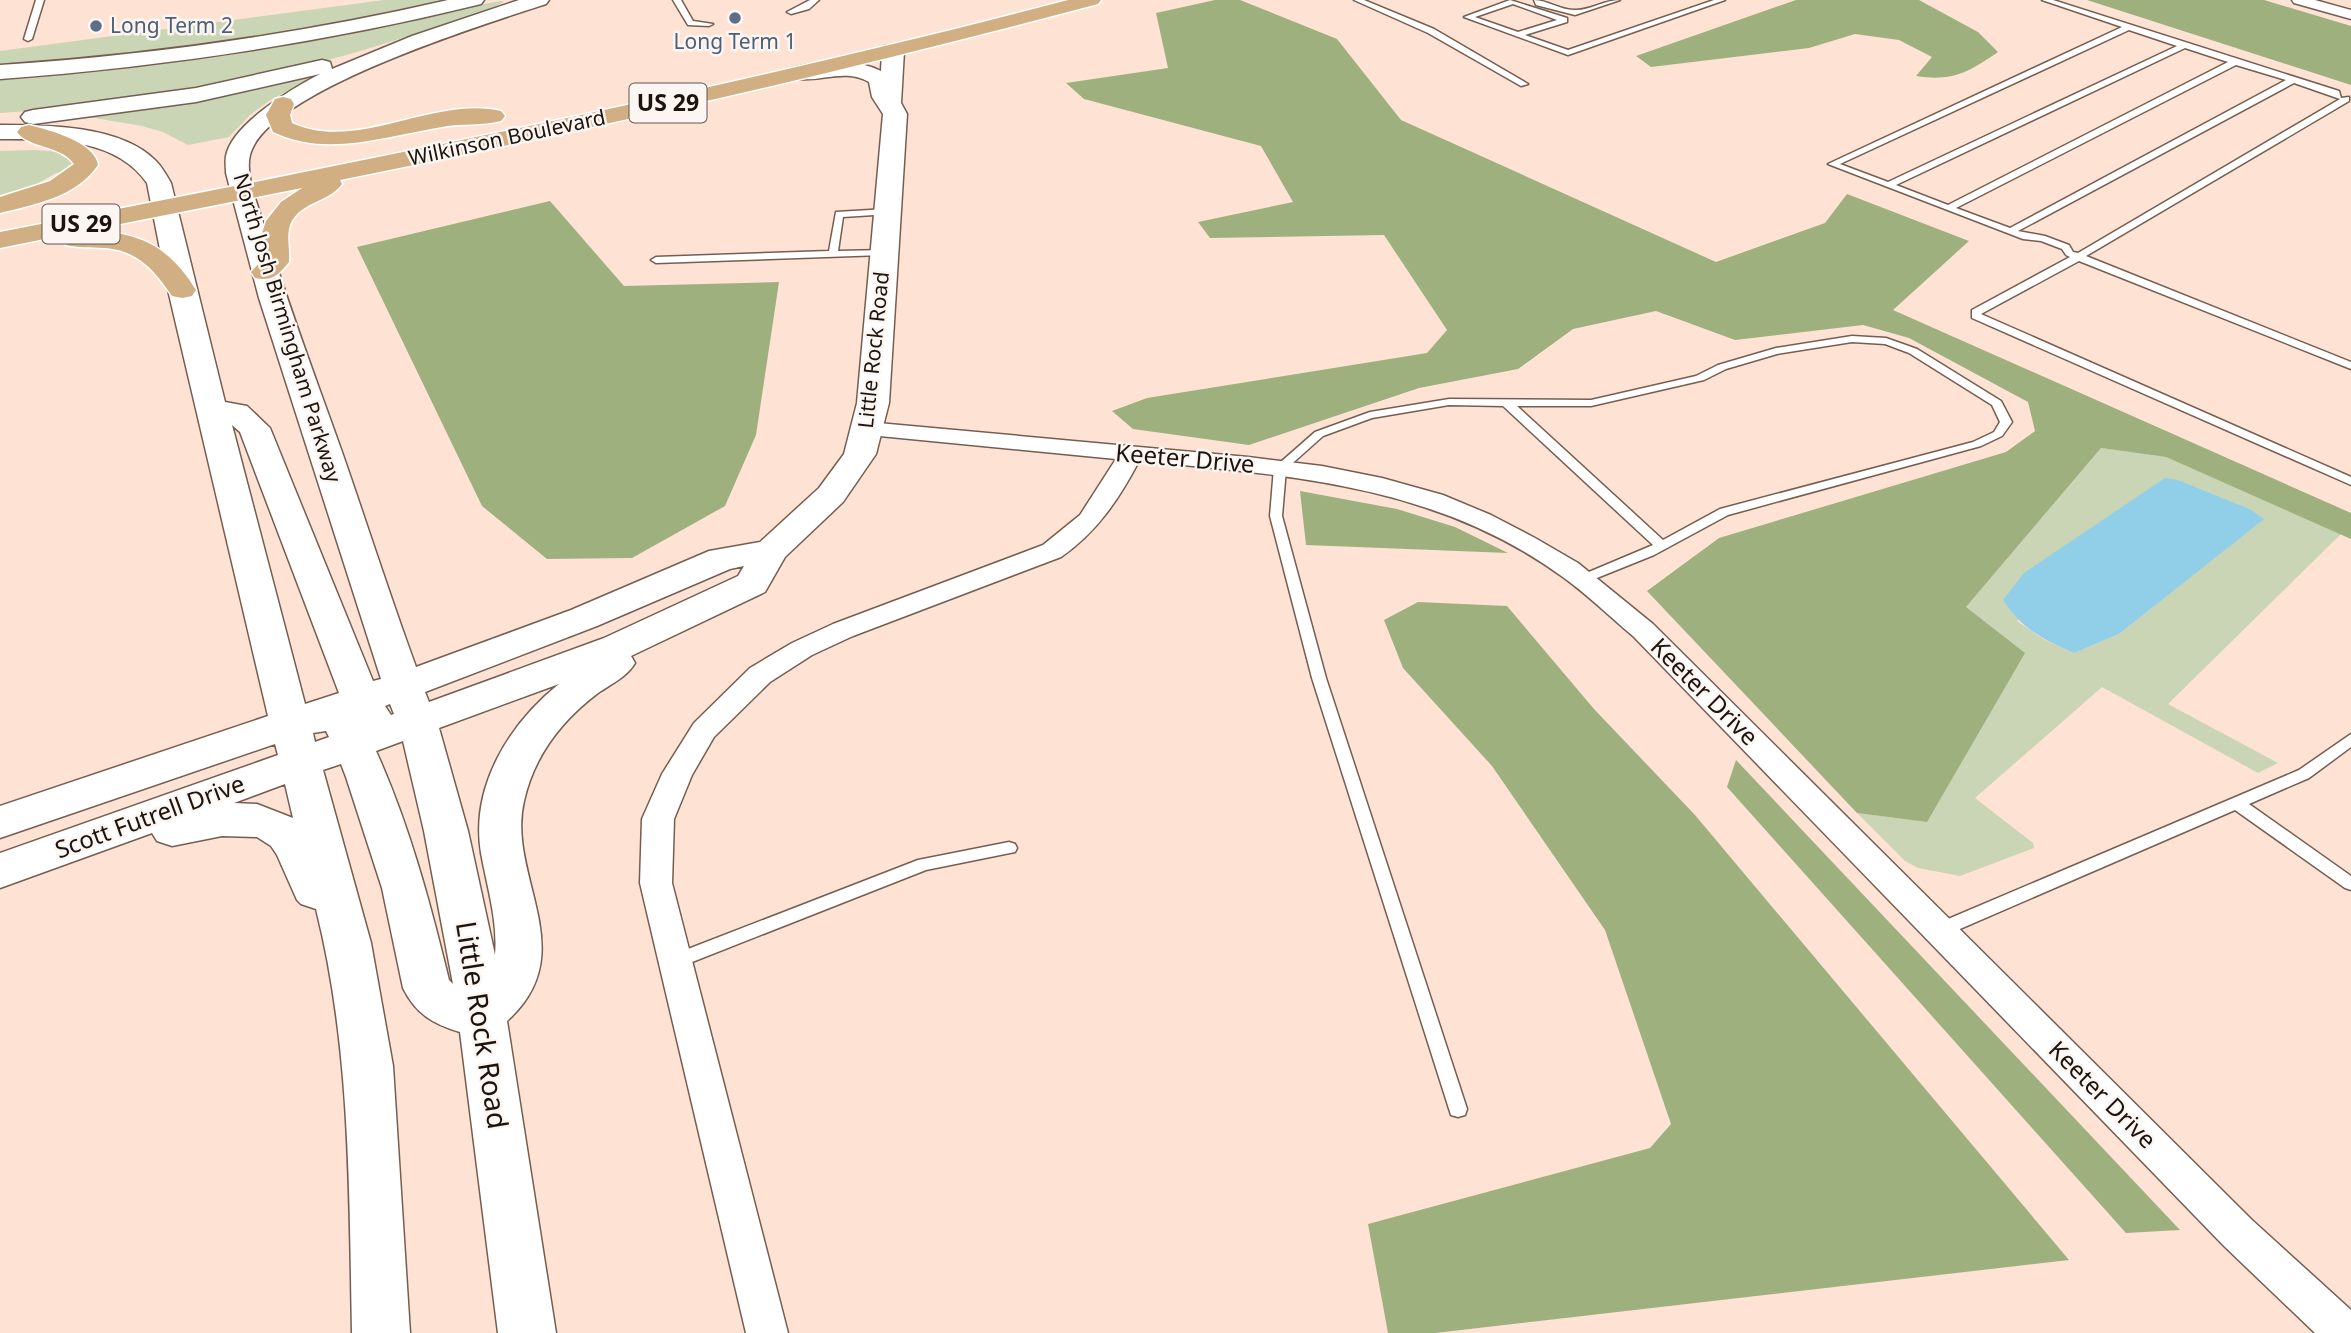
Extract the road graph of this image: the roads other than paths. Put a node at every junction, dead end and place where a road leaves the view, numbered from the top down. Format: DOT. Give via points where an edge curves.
graph roads {
  1 [pos="40,0"];
  2 [pos="474,0"];
  3 [pos="539,0"];
  4 [pos="677,0"];
  5 [pos="815,0"];
  6 [pos="1016,0"];
  7 [pos="1057,0"];
  8 [pos="1091,0"];
  9 [pos="1357,0"];
  10 [pos="1538,0"];
  11 [pos="1616,0"];
  12 [pos="1721,0"];
  13 [pos="2046,0"];
  14 [pos="2299,0"];
  15 [pos="993,5"];
  16 [pos="791,12"];
  17 [pos="2351,15"];
  18 [pos="709,24"];
  19 [pos="2129,27"];
  20 [pos="1517,35"];
  21 [pos="435,36"];
  22 [pos="29,39"];
  23 [pos="939,40"];
  24 [pos="2185,46"];
  25 [pos="892,51"];
  26 [pos="2235,62"];
  27 [pos="916,64"];
  28 [pos="0,72"];
  29 [pos="802,73"];
  30 [pos="2291,81"];
  31 [pos="1524,84"];
  32 [pos="2345,99"];
  33 [pos="283,103"];
  34 [pos="900,106"];
  35 [pos="519,110"];
  36 [pos="493,116"];
  37 [pos="0,120"];
  38 [pos="0,131"];
  39 [pos="29,132"];
  40 [pos="287,157"];
  41 [pos="406,159"];
  42 [pos="261,163"];
  43 [pos="210,173"];
  44 [pos="184,178"];
  45 [pos="239,180"];
  46 [pos="1889,185"];
  47 [pos="152,193"];
  48 [pos="96,194"];
  49 [pos="0,205"];
  50 [pos="1948,208"];
  51 [pos="0,212"];
  52 [pos="887,212"];
  53 [pos="2011,231"];
  54 [pos="0,240"];
  55 [pos="0,249"];
  56 [pos="883,252"];
  57 [pos="833,254"];
  58 [pos="2073,255"];
  59 [pos="656,260"];
  60 [pos="265,272"];
  61 [pos="182,290"];
  62 [pos="2351,366"];
  63 [pos="1507,403"];
  64 [pos="212,410"];
  65 [pos="867,429"];
  66 [pos="1131,454"];
  67 [pos="1280,468"];
  68 [pos="2351,481"];
  69 [pos="1661,545"];
  70 [pos="771,551"];
  71 [pos="1582,580"];
  72 [pos="710,603"];
  73 [pos="409,704"];
  74 [pos="357,721"];
  75 [pos="2351,739"];
  76 [pos="295,743"];
  77 [pos="2237,803"];
  78 [pos="0,822"];
  79 [pos="1009,848"];
  80 [pos="0,860"];
  81 [pos="0,871"];
  82 [pos="2351,884"];
  83 [pos="0,886"];
  84 [pos="336,897"];
  85 [pos="1940,930"];
  86 [pos="674,962"];
  87 [pos="482,1013"];
  88 [pos="1458,1109"];
  89 [pos="381,1333"];
  90 [pos="527,1333"];
  91 [pos="768,1333"];
  92 [pos="2345,1333"];
  1 -- 22 [label="lane"];
  2 -- 28 [label="main road" via="267,42 103,64"];
  3 -- 21 [label="main road"];
  4 -- 18 [label="lane" via="691,23"];
  5 -- 16 [label="lane"];
  6 -- 15 [label="main road"];
  7 -- 25 [label="main road" via="916,36"];
  8 -- 23 [label="main road, Wilkinson Boulevard / US 29"];
  9 -- 31 [label="lane" via="1432,31"];
  10 -- 11 [label="lane" via="1575,13"];
  12 -- 20 [label="lane" via="1568,54"];
  13 -- 19 [label="lane"];
  14 -- 17 [label="street"];
  19 -- 24 [label="lane"];
  19 -- 46 [label="lane" via="1832,164"];
  20 -- 20 [label="lane" via="1480,22 1468,17 1513,2 1564,20"];
  21 -- 33 [label="main road, North Josh Birmingham Parkway" via="335,74"];
  21 -- 37 [label="main road" via="196,95"];
  23 -- 25 [label="main road, Wilkinson Boulevard / US 29"];
  23 -- 27 [label="main road" via="917,50"];
  24 -- 26 [label="lane"];
  24 -- 46 [label="lane"];
  25 -- 29 [label="main road, Wilkinson Boulevard / US 29"];
  25 -- 34 [label="main road, Little Rock Road"];
  26 -- 30 [label="lane"];
  26 -- 50 [label="lane"];
  29 -- 34 [label="main road" via="832,69 867,73 879,79 883,97"];
  29 -- 41 [label="main road, Wilkinson Boulevard / US 29"];
  30 -- 32 [label="lane"];
  30 -- 53 [label="lane"];
  32 -- 58 [label="lane"];
  33 -- 36 [label="main road" via="278,115 281,127 315,137"];
  33 -- 45 [label="main road, North Josh Birmingham Parkway" via="244,140 236,158"];
  34 -- 52 [label="main road, Little Rock Road"];
  35 -- 36 [label="main road, Wilkinson Boulevard"];
  36 -- 40 [label="main road, Wilkinson Boulevard"];
  38 -- 39 [label="main road"];
  39 -- 47 [label="main road" via="87,139 121,149 147,165"];
  39 -- 49 [label="main road" via="71,148 85,158 86,165 60,186"];
  41 -- 45 [label="main road, Wilkinson Boulevard / US 29"];
  41 -- 60 [label="main road" via="335,182 293,205 276,227 275,262"];
  42 -- 45 [label="main road, Wilkinson Boulevard / US 29"];
  43 -- 45 [label="main road, Wilkinson Boulevard / US 29"];
  44 -- 47 [label="main road, Wilkinson Boulevard / US 29"];
  45 -- 47 [label="main road, Wilkinson Boulevard / US 29"];
  45 -- 60 [label="main road, North Josh Birmingham Parkway"];
  46 -- 50 [label="lane"];
  47 -- 54 [label="main road, Wilkinson Boulevard / US 29"];
  47 -- 61 [label="main road"];
  48 -- 51 [label="main road, US 29"];
  50 -- 53 [label="lane"];
  52 -- 56 [label="main road, Little Rock Road"];
  52 -- 57 [label="lane" via="839,214"];
  53 -- 58 [label="lane" via="2055,253"];
  55 -- 61 [label="main road" via="73,239 128,243 161,260"];
  56 -- 57 [label="lane"];
  56 -- 65 [label="main road, Little Rock Road" via="873,402"];
  57 -- 59 [label="lane"];
  58 -- 62 [label="lane"];
  58 -- 68 [label="lane" via="1976,316"];
  60 -- 73 [label="main road, North Josh Birmingham Parkway"];
  61 -- 64 [label="main road"];
  63 -- 67 [label="lane" via="1449,402 1370,415 1319,434"];
  63 -- 69 [label="lane"];
  63 -- 69 [label="lane" via="1591,402 1700,378 1776,351 1852,338 1886,341 1913,351 1997,404 2006,422 1998,434 1977,444 1724,512"];
  64 -- 74 [label="main road" via="236,412 254,428"];
  64 -- 76 [label="main road"];
  65 -- 66 [label="street, Keeter Drive"];
  65 -- 70 [label="main road, Little Rock Road" via="860,454 845,478"];
  66 -- 67 [label="street, Keeter Drive"];
  66 -- 86 [label="street" via="1097,513 1071,540 802,649 761,675 704,730 677,774 658,819 656,883"];
  67 -- 71 [label="street, Keeter Drive" via="1347,478 1434,500 1515,537"];
  67 -- 88 [label="lane" via="1276,516 1319,678"];
  69 -- 71 [label="lane"];
  70 -- 72 [label="main road, Little Rock Road" via="752,584"];
  70 -- 73 [label="main road" via="722,559 661,586 619,618"];
  71 -- 85 [label="street, Keeter Drive" via="1643,630"];
  72 -- 73 [label="main road, Little Rock Road" via="617,647"];
  72 -- 87 [label="main road" via="679,630 590,680 546,720 520,754 508,782 499,826 519,924 519,951 508,986"];
  73 -- 74 [label="main road" via="397,694"];
  73 -- 87 [label="main road, Little Rock Road" via="428,758"];
  74 -- 76 [label="main road" via="331,716"];
  74 -- 87 [label="main road" via="427,988 448,1007"];
  75 -- 77 [label="lane" via="2304,774"];
  76 -- 78 [label="main road, Scott Futrell Drive"];
  76 -- 80 [label="main road"];
  76 -- 81 [label="main road, Scott Futrell Drive"];
  76 -- 84 [label="main road"];
  77 -- 82 [label="lane"];
  77 -- 85 [label="lane"];
  79 -- 86 [label="lane" via="924,864"];
  83 -- 84 [label="main road" via="160,833 237,818 285,833 297,849 308,882 321,894"];
  84 -- 89 [label="main road" via="368,1066"];
  85 -- 92 [label="street, Keeter Drive" via="2238,1233"];
  86 -- 91 [label="street"];
  87 -- 90 [label="main road, Little Rock Road"];
}
